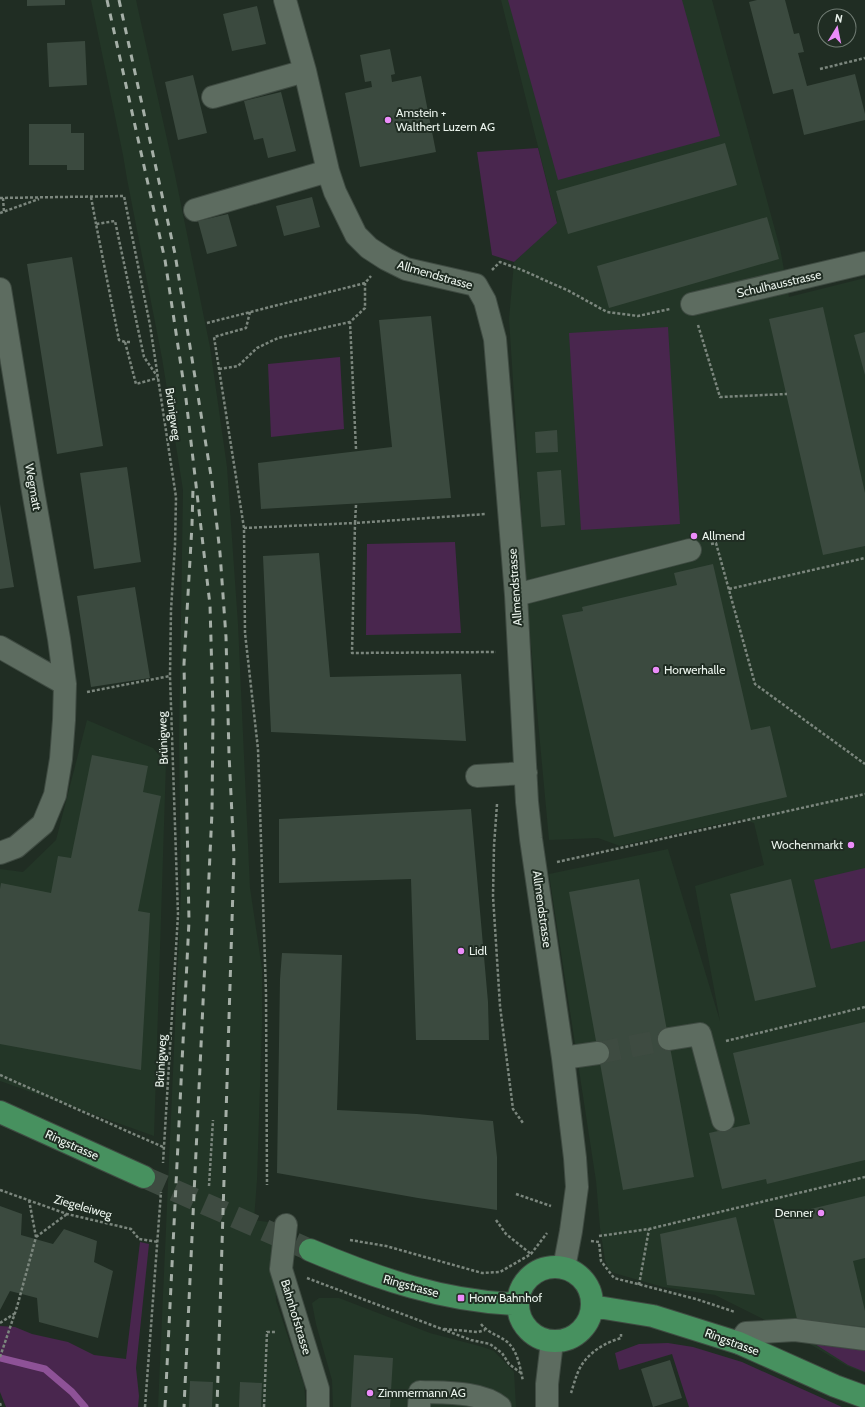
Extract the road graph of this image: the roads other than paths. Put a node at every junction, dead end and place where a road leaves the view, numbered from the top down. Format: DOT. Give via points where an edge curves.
graph roads {
  1 [pos="286,0"];
  2 [pos="305,71"];
  3 [pos="213,97"];
  4 [pos="328,171"];
  5 [pos="196,210"];
  6 [pos="865,263"];
  7 [pos="0,289"];
  8 [pos="692,304"];
  9 [pos="690,550"];
  10 [pos="516,595"];
  11 [pos="0,647"];
  12 [pos="65,690"];
  13 [pos="526,773"];
  14 [pos="477,776"];
  15 [pos="0,853"];
  16 [pos="669,1040"];
  17 [pos="598,1053"];
  18 [pos="563,1058"];
  19 [pos="0,1112"];
  20 [pos="722,1120"];
  21 [pos="153,1173"];
  22 [pos="286,1225"];
  23 [pos="310,1250"];
  24 [pos="564,1268"];
  25 [pos="518,1304"];
  26 [pos="593,1308"];
  27 [pos="865,1339"];
  28 [pos="552,1342"];
  29 [pos="739,1342"];
  30 [pos="865,1397"];
  31 [pos="318,1407"];
  32 [pos="419,1407"];
  33 [pos="500,1407"];
  34 [pos="547,1407"];
  1 -- 2 [label="street, Allmendstrasse"];
  2 -- 3 [label="street"];
  2 -- 4 [label="street, Allmendstrasse"];
  4 -- 5 [label="street"];
  4 -- 10 [label="street, Allmendstrasse" via="335,192 356,235 369,248 406,269 476,285 486,301 495,339"];
  6 -- 8 [label="street, Schulhausstrasse"];
  7 -- 12 [label="street, Wegmatt" via="59,639"];
  9 -- 10 [label="street"];
  10 -- 13 [label="street, Allmendstrasse"];
  11 -- 12 [label="street"];
  12 -- 15 [label="street, Wegmatt" via="61,759 55,795 43,824 16,847"];
  13 -- 14 [label="street"];
  13 -- 18 [label="street, Allmendstrasse" via="536,866"];
  16 -- 20 [label="street" via="700,1034"];
  17 -- 18 [label="street"];
  18 -- 24 [label="street, Allmendstrasse" via="577,1187"];
  19 -- 21 [label="main road, Ringstrasse"];
  22 -- 31 [label="street, Bahnhofstrasse" via="281,1269 318,1389"];
  23 -- 25 [label="main road, Ringstrasse" via="358,1270 407,1286 461,1298"];
  24 -- 25 [label="main road" via="551,1267 529,1278 522,1287"];
  24 -- 26 [label="main road" via="579,1275 586,1282"];
  25 -- 28 [label="main road" via="522,1322 530,1332 536,1337"];
  26 -- 28 [label="main road" via="584,1329 564,1341"];
  26 -- 29 [label="main road, Ringstrasse" via="653,1316"];
  27 -- 29 [label="street" via="795,1330 746,1333"];
  28 -- 34 [label="street"];
  29 -- 30 [label="main road, Ringstrasse"];
  32 -- 33 [label="street" via="420,1392 460,1394 490,1400"];
}
